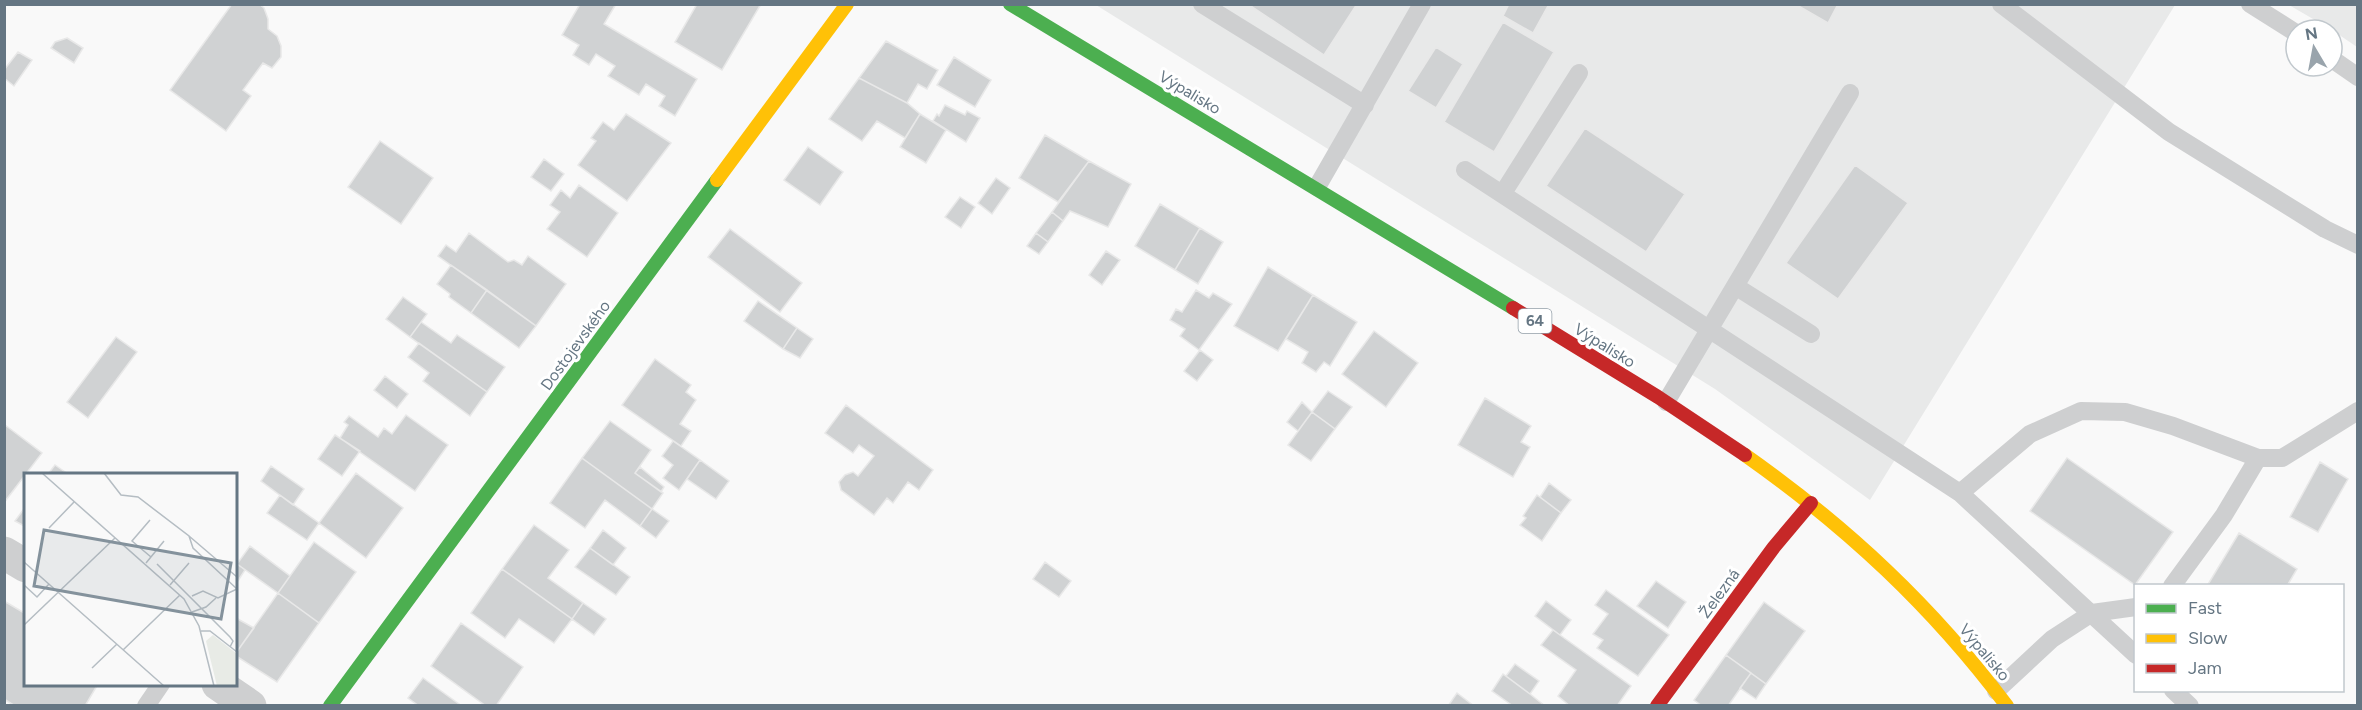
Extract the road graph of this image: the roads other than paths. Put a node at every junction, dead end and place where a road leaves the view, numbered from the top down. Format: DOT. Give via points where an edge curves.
graph roads {
  1 [pos="847,4"];
  2 [pos="1010,4"];
  3 [pos="1202,4"];
  4 [pos="1422,4"];
  5 [pos="2001,4"];
  6 [pos="2250,4"];
  7 [pos="2284,25"];
  8 [pos="2344,67"];
  9 [pos="1579,73"];
  10 [pos="2358,77"];
  11 [pos="1850,93"];
  12 [pos="1365,105"];
  13 [pos="1465,170"];
  14 [pos="1317,187"];
  15 [pos="1503,194"];
  16 [pos="2358,245"];
  17 [pos="1735,286"];
  18 [pos="1709,329"];
  19 [pos="1810,334"];
  20 [pos="1666,402"];
  21 [pos="2358,411"];
  22 [pos="2258,458"];
  23 [pos="1960,493"];
  24 [pos="1811,503"];
  25 [pos="4,553"];
  26 [pos="24,565"];
  27 [pos="2173,584"];
  28 [pos="2134,607"];
  29 [pos="2092,613"];
  30 [pos="2134,653"];
  31 [pos="160,686"];
  32 [pos="221,686"];
  33 [pos="2175,692"];
  34 [pos="2001,698"];
  35 [pos="146,705"];
  36 [pos="250,705"];
  37 [pos="330,705"];
  38 [pos="1657,705"];
  39 [pos="2190,705"];
  1 -- 37 [label="main road, Dostojevského"];
  2 -- 14 [label="main road, Výpalisko / 64"];
  3 -- 12 [label="lane"];
  4 -- 12 [label="lane"];
  5 -- 16 [label="lane" via="2169,132 2325,229"];
  6 -- 7 [label="lane"];
  8 -- 10 [label="lane"];
  9 -- 15 [label="lane"];
  11 -- 17 [label="lane"];
  12 -- 14 [label="lane"];
  13 -- 15 [label="lane"];
  14 -- 20 [label="main road, Výpalisko / 64"];
  15 -- 18 [label="lane"];
  17 -- 18 [label="lane"];
  17 -- 19 [label="lane"];
  18 -- 20 [label="lane"];
  18 -- 23 [label="lane"];
  20 -- 24 [label="main road, Výpalisko / 64"];
  21 -- 22 [label="lane" via="2282,458"];
  22 -- 23 [label="lane" via="2125,412 2081,411 2030,434"];
  22 -- 27 [label="lane" via="2224,515"];
  23 -- 29 [label="lane"];
  24 -- 34 [label="main road, Výpalisko / 64" via="1921,604"];
  24 -- 38 [label="main road, Železná"];
  25 -- 26 [label="street"];
  28 -- 29 [label="lane"];
  29 -- 30 [label="lane"];
  29 -- 34 [label="lane" via="2052,639"];
  31 -- 35 [label="lane"];
  32 -- 36 [label="street"];
  33 -- 39 [label="lane"];
}
